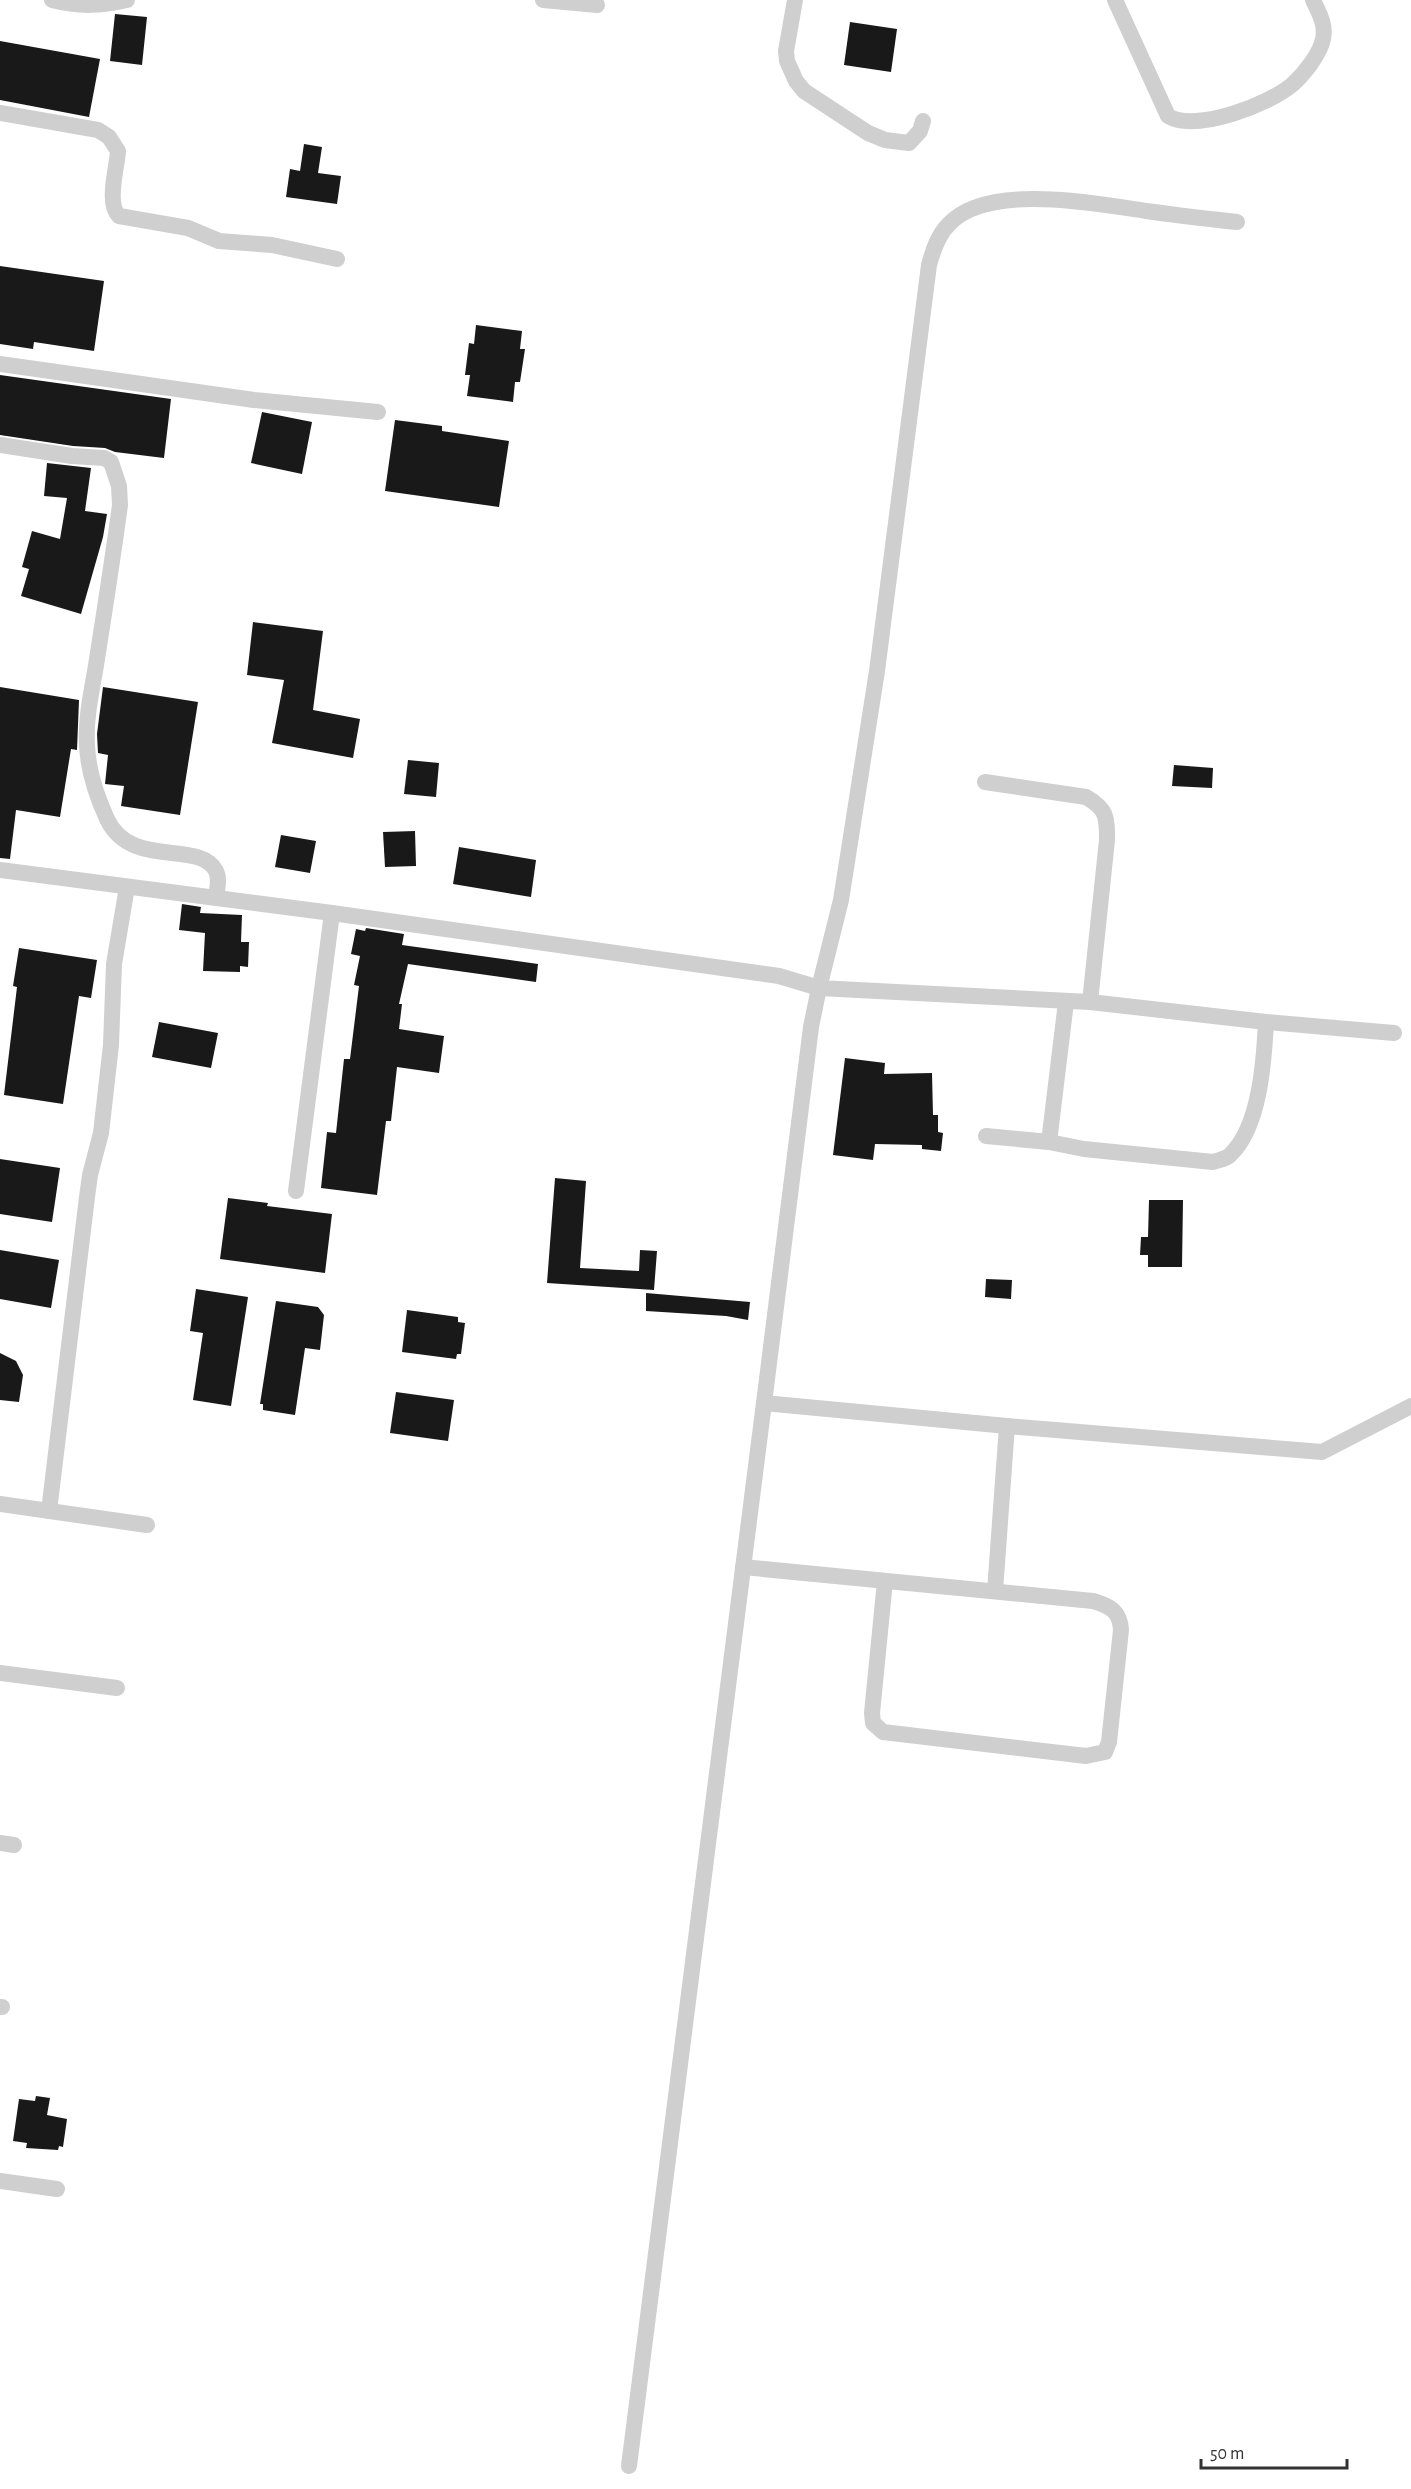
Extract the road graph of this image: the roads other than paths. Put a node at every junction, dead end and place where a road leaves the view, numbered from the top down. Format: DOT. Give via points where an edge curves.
graph roads {
  1 [pos="52,0"];
  2 [pos="128,0"];
  3 [pos="543,0"];
  4 [pos="795,0"];
  5 [pos="1115,0"];
  6 [pos="1313,0"];
  7 [pos="597,5"];
  8 [pos="0,113"];
  9 [pos="923,121"];
  10 [pos="1237,222"];
  11 [pos="337,259"];
  12 [pos="0,364"];
  13 [pos="378,412"];
  14 [pos="0,445"];
  15 [pos="985,782"];
  16 [pos="0,870"];
  17 [pos="127,886"];
  18 [pos="216,898"];
  19 [pos="332,913"];
  20 [pos="819,988"];
  21 [pos="1066,1002"];
  22 [pos="1090,1002"];
  23 [pos="1266,1022"];
  24 [pos="1395,1033"];
  25 [pos="986,1136"];
  26 [pos="1049,1142"];
  27 [pos="296,1191"];
  28 [pos="764,1403"];
  29 [pos="1411,1406"];
  30 [pos="1007,1426"];
  31 [pos="0,1504"];
  32 [pos="49,1511"];
  33 [pos="147,1525"];
  34 [pos="743,1567"];
  35 [pos="885,1581"];
  36 [pos="995,1591"];
  37 [pos="0,1673"];
  38 [pos="117,1688"];
  39 [pos="0,2181"];
  40 [pos="57,2189"];
  41 [pos="629,2466"];
  1 -- 2 [label="street" via="73,6 105,6"];
  3 -- 7 [label="street"];
  4 -- 9 [label="street" via="787,62 804,91 868,134 885,140 909,143"];
  5 -- 6 [label="street" via="1168,116 1187,123 1236,112 1294,84 1323,40 1323,22"];
  8 -- 11 [label="street" via="98,130 109,137 118,151 112,198 114,212 119,216 188,228 219,241 272,245"];
  10 -- 20 [label="street" via="1039,199 983,205 965,212 941,235 929,264 877,671 842,900"];
  12 -- 13 [label="street" via="254,400"];
  14 -- 18 [label="street" via="111,462 120,505 91,695 87,743 91,774 110,825 124,840 137,848 205,859 219,878"];
  15 -- 22 [label="street" via="1086,797 1100,805 1107,822 1107,840"];
  16 -- 17 [label="street"];
  17 -- 18 [label="street"];
  17 -- 32 [label="street" via="114,963 111,1045 101,1133 88,1186"];
  18 -- 19 [label="street"];
  19 -- 20 [label="street" via="779,976"];
  19 -- 27 [label="street"];
  20 -- 21 [label="street"];
  20 -- 28 [label="street"];
  21 -- 22 [label="street"];
  21 -- 26 [label="street"];
  22 -- 23 [label="street"];
  23 -- 24 [label="street"];
  23 -- 26 [label="street" via="1256,1104 1239,1144 1228,1157 1214,1162"];
  25 -- 26 [label="street"];
  28 -- 30 [label="street"];
  28 -- 34 [label="street"];
  29 -- 30 [label="street" via="1322,1452"];
  30 -- 36 [label="street"];
  31 -- 32 [label="street"];
  32 -- 33 [label="street"];
  34 -- 35 [label="street"];
  34 -- 41 [label="street"];
  35 -- 36 [label="street"];
  35 -- 36 [label="street" via="872,1713 873,1723 883,1732 1086,1756 1105,1752 1121,1630 1115,1611 1093,1601"];
  37 -- 38 [label="street"];
  39 -- 40 [label="street"];
}
